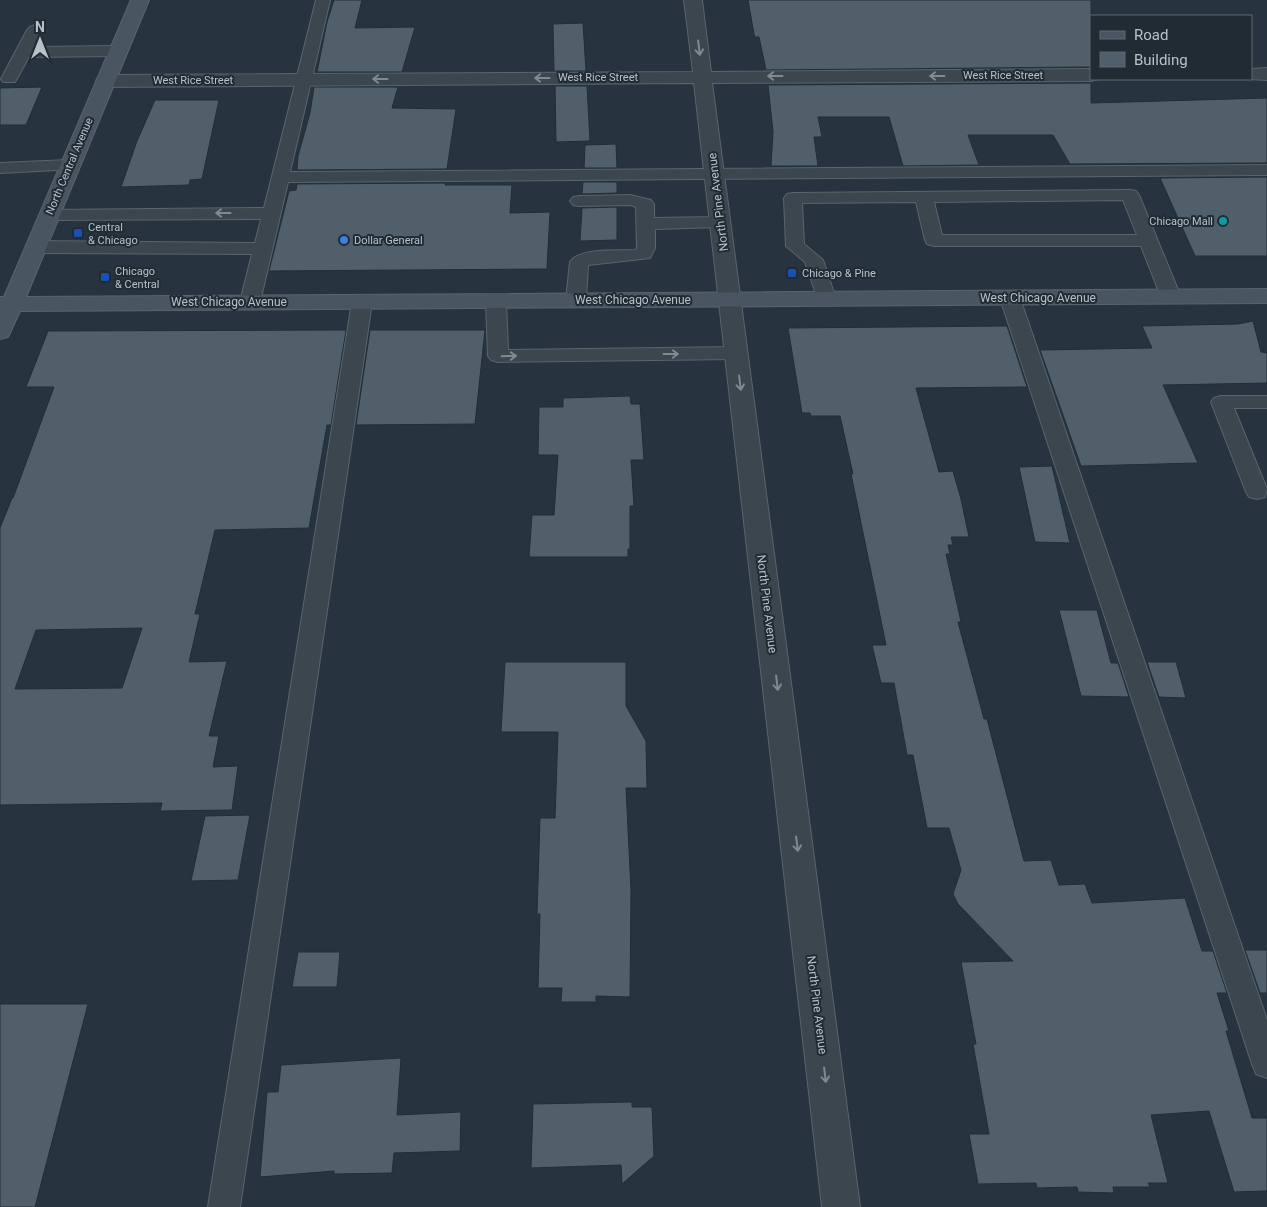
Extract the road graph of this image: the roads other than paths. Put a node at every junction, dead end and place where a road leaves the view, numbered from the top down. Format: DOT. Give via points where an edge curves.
graph roads {
  1 [pos="140,0"];
  2 [pos="323,0"];
  3 [pos="693,0"];
  4 [pos="34,30"];
  5 [pos="118,51"];
  6 [pos="23,52"];
  7 [pos="1252,74"];
  8 [pos="1267,74"];
  9 [pos="1090,75"];
  10 [pos="703,77"];
  11 [pos="8,79"];
  12 [pos="304,79"];
  13 [pos="105,81"];
  14 [pos="69,165"];
  15 [pos="0,168"];
  16 [pos="1267,170"];
  17 [pos="714,174"];
  18 [pos="280,177"];
  19 [pos="924,196"];
  20 [pos="579,201"];
  21 [pos="272,213"];
  22 [pos="48,215"];
  23 [pos="720,222"];
  24 [pos="646,224"];
  25 [pos="1148,241"];
  26 [pos="35,247"];
  27 [pos="263,249"];
  28 [pos="1267,296"];
  29 [pos="1171,297"];
  30 [pos="1010,298"];
  31 [pos="826,299"];
  32 [pos="576,300"];
  33 [pos="730,300"];
  34 [pos="496,301"];
  35 [pos="250,302"];
  36 [pos="362,302"];
  37 [pos="6,304"];
  38 [pos="0,332"];
  39 [pos="736,353"];
  40 [pos="1267,402"];
  41 [pos="1257,492"];
  42 [pos="1267,1064"];
  43 [pos="224,1207"];
  44 [pos="841,1207"];
  1 -- 5 [label="main road, North Central Avenue"];
  2 -- 12 [label="lane"];
  3 -- 10 [label="street, North Pine Avenue, one-way"];
  4 -- 6 [label="lane"];
  5 -- 6 [label="lane"];
  5 -- 13 [label="main road, North Central Avenue"];
  6 -- 11 [label="lane"];
  7 -- 8 [label="street"];
  9 -- 10 [label="street, West Rice Street, one-way"];
  10 -- 12 [label="street, West Rice Street, one-way"];
  10 -- 17 [label="street, North Pine Avenue"];
  12 -- 13 [label="street, West Rice Street"];
  12 -- 18 [label="lane"];
  13 -- 14 [label="main road, North Central Avenue"];
  14 -- 15 [label="lane"];
  14 -- 22 [label="main road, North Central Avenue"];
  16 -- 17 [label="lane"];
  17 -- 18 [label="lane"];
  17 -- 23 [label="street, North Pine Avenue"];
  18 -- 21 [label="lane"];
  19 -- 25 [label="lane" via="1130,195"];
  19 -- 25 [label="lane" via="934,240"];
  19 -- 31 [label="lane" via="794,198 795,246 814,260"];
  20 -- 24 [label="lane" via="630,200 645,204"];
  21 -- 22 [label="lane, one-way"];
  21 -- 27 [label="lane"];
  22 -- 26 [label="main road, North Central Avenue"];
  23 -- 24 [label="lane"];
  23 -- 33 [label="street, North Pine Avenue"];
  24 -- 32 [label="lane" via="643,254 586,258 579,262"];
  25 -- 29 [label="lane"];
  26 -- 27 [label="lane"];
  26 -- 37 [label="main road, North Central Avenue"];
  27 -- 35 [label="lane"];
  28 -- 29 [label="main road, West Chicago Avenue"];
  29 -- 30 [label="main road, West Chicago Avenue"];
  30 -- 31 [label="main road, West Chicago Avenue"];
  30 -- 42 [label="lane"];
  31 -- 33 [label="main road, West Chicago Avenue"];
  32 -- 33 [label="main road, West Chicago Avenue"];
  32 -- 34 [label="main road, West Chicago Avenue"];
  33 -- 39 [label="street, North Pine Avenue"];
  34 -- 36 [label="main road, West Chicago Avenue"];
  34 -- 39 [label="lane, one-way" via="498,356"];
  35 -- 36 [label="main road, West Chicago Avenue"];
  35 -- 37 [label="main road, West Chicago Avenue"];
  36 -- 43 [label="lane"];
  37 -- 38 [label="main road, North Central Avenue"];
  39 -- 44 [label="street, North Pine Avenue, one-way"];
  40 -- 41 [label="lane" via="1221,402"];
}
